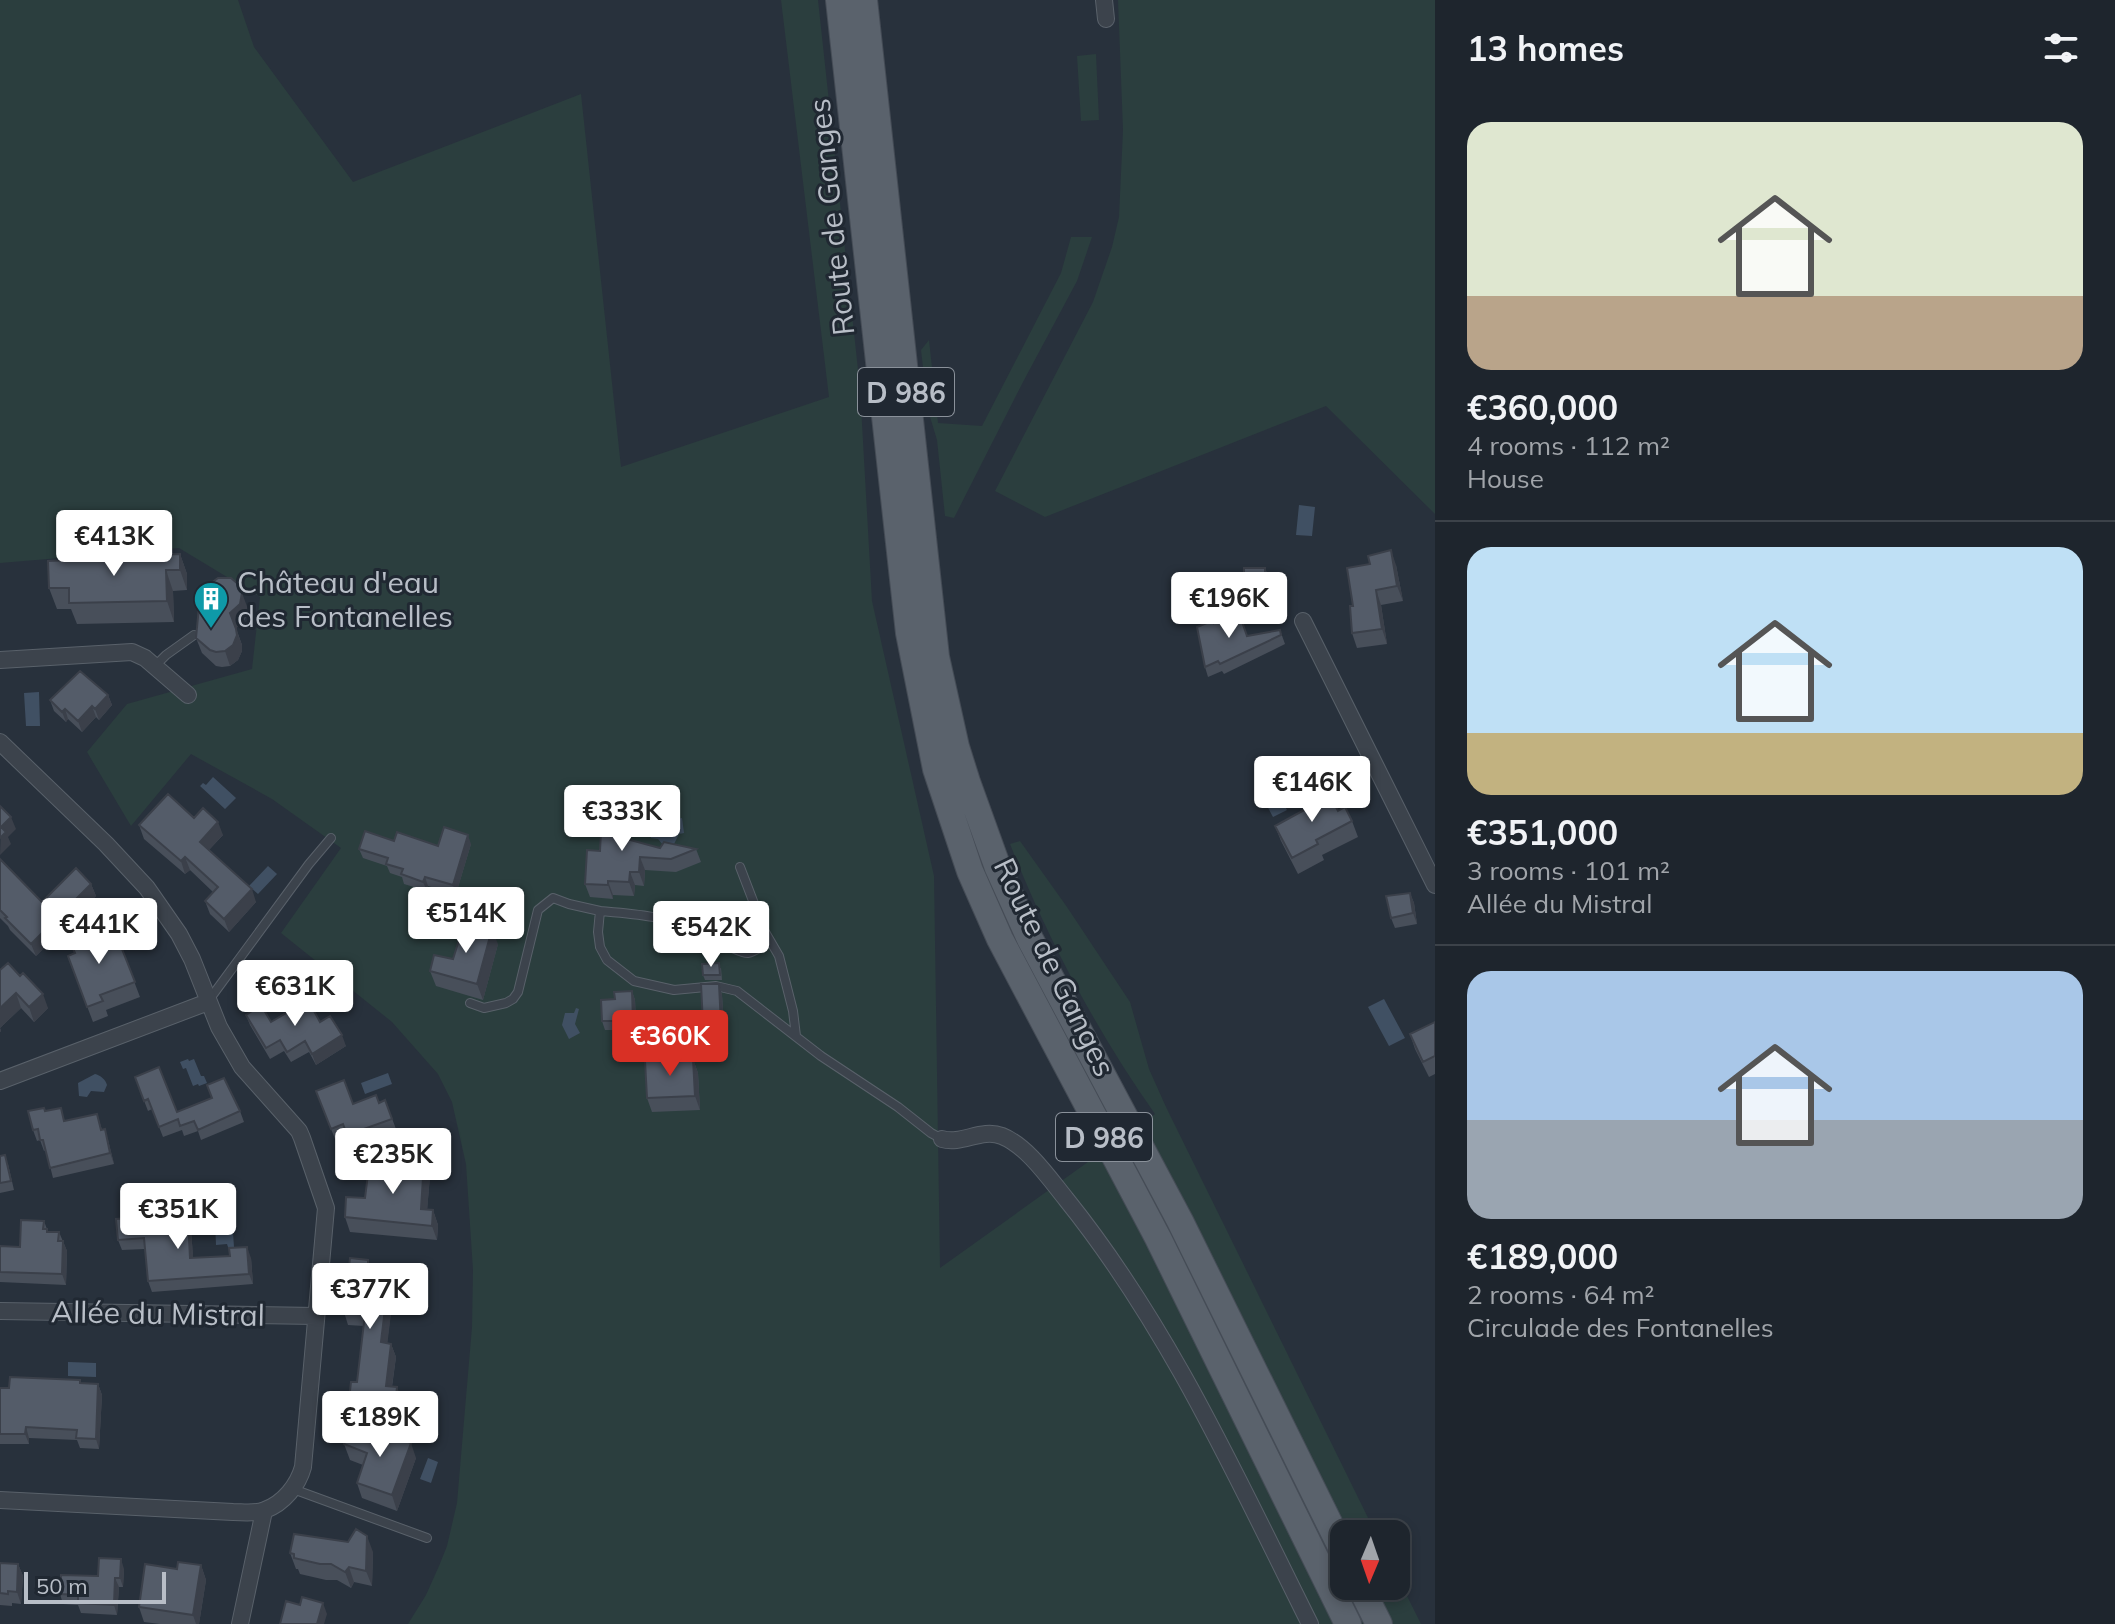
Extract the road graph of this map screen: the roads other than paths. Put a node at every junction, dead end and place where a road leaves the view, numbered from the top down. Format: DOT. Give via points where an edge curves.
graph roads {
  1 [pos="839,0"];
  2 [pos="864,0"];
  3 [pos="1104,0"];
  4 [pos="1106,19"];
  5 [pos="1303,621"];
  6 [pos="194,635"];
  7 [pos="0,660"];
  8 [pos="155,666"];
  9 [pos="188,695"];
  10 [pos="0,742"];
  11 [pos="331,838"];
  12 [pos="740,867"];
  13 [pos="1435,885"];
  14 [pos="600,911"];
  15 [pos="770,942"];
  16 [pos="208,1002"];
  17 [pos="470,1003"];
  18 [pos="796,1036"];
  19 [pos="0,1081"];
  20 [pos="942,1139"];
  21 [pos="0,1311"];
  22 [pos="316,1316"];
  23 [pos="292,1489"];
  24 [pos="0,1500"];
  25 [pos="264,1511"];
  26 [pos="1330,1525"];
  27 [pos="427,1538"];
  28 [pos="1367,1600"];
  29 [pos="240,1624"];
  30 [pos="1310,1624"];
  31 [pos="1348,1624"];
  32 [pos="1379,1624"];
  1 -- 31 [label="main road, Route de Ganges / D 986" via="909,633 936,769 970,871 1000,939 1158,1238"];
  2 -- 26 [label="main road, Route de Ganges / D 986" via="936,657 956,747 998,868 1030,939 1180,1221"];
  3 -- 4 [label="street"];
  5 -- 13 [label="street"];
  6 -- 8 [label="lane"];
  7 -- 8 [label="street" via="132,652"];
  8 -- 9 [label="street"];
  10 -- 16 [label="street" via="147,888 179,934"];
  11 -- 16 [label="lane"];
  12 -- 15 [label="lane"];
  14 -- 15 [label="lane" via="655,916 747,953"];
  14 -- 17 [label="lane" via="553,898 538,910 513,999 484,1008"];
  14 -- 18 [label="lane" via="600,947 607,960 634,981 674,990 716,986 737,991"];
  15 -- 18 [label="lane" via="779,956"];
  16 -- 19 [label="street"];
  16 -- 22 [label="street" via="242,1067 299,1131 308,1152 326,1208"];
  18 -- 20 [label="lane"];
  20 -- 30 [label="street" via="987,1133 1015,1144 1085,1222 1174,1357"];
  21 -- 22 [label="street, Allée du Mistral"];
  22 -- 23 [label="street" via="303,1467"];
  23 -- 25 [label="street"];
  23 -- 27 [label="lane"];
  24 -- 25 [label="street"];
  25 -- 29 [label="street"];
  28 -- 32 [label="main road"];
}
